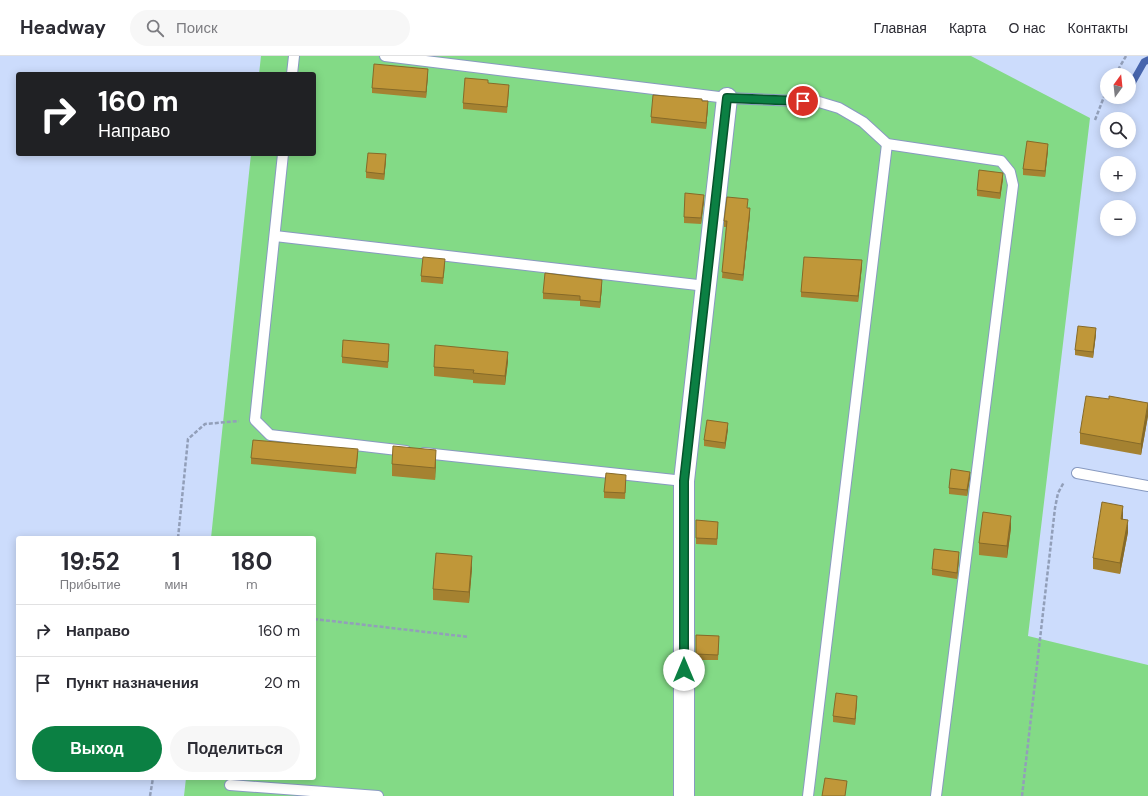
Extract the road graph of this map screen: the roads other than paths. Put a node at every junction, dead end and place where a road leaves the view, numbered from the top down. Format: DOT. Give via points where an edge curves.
graph roads {
  1 [pos="294,56"];
  2 [pos="385,56"];
  3 [pos="292,72"];
  4 [pos="727,98"];
  5 [pos="887,144"];
  6 [pos="283,156"];
  7 [pos="275,236"];
  8 [pos="706,286"];
  9 [pos="1077,473"];
  10 [pos="684,481"];
  11 [pos="1148,486"];
  12 [pos="230,785"];
  13 [pos="378,796"];
  14 [pos="684,796"];
  15 [pos="808,796"];
  16 [pos="936,796"];
  1 -- 3 [label="lane"];
  2 -- 4 [label="lane"];
  4 -- 5 [label="lane" via="819,102 839,108 863,122"];
  4 -- 8 [label="street"];
  5 -- 15 [label="lane"];
  5 -- 16 [label="lane" via="1001,161 1010,172 1014,185"];
  6 -- 7 [label="lane"];
  7 -- 8 [label="lane"];
  7 -- 10 [label="lane" via="255,420 270,435"];
  8 -- 10 [label="street"];
  9 -- 11 [label="lane"];
  10 -- 14 [label="street"];
  12 -- 13 [label="lane"];
}
